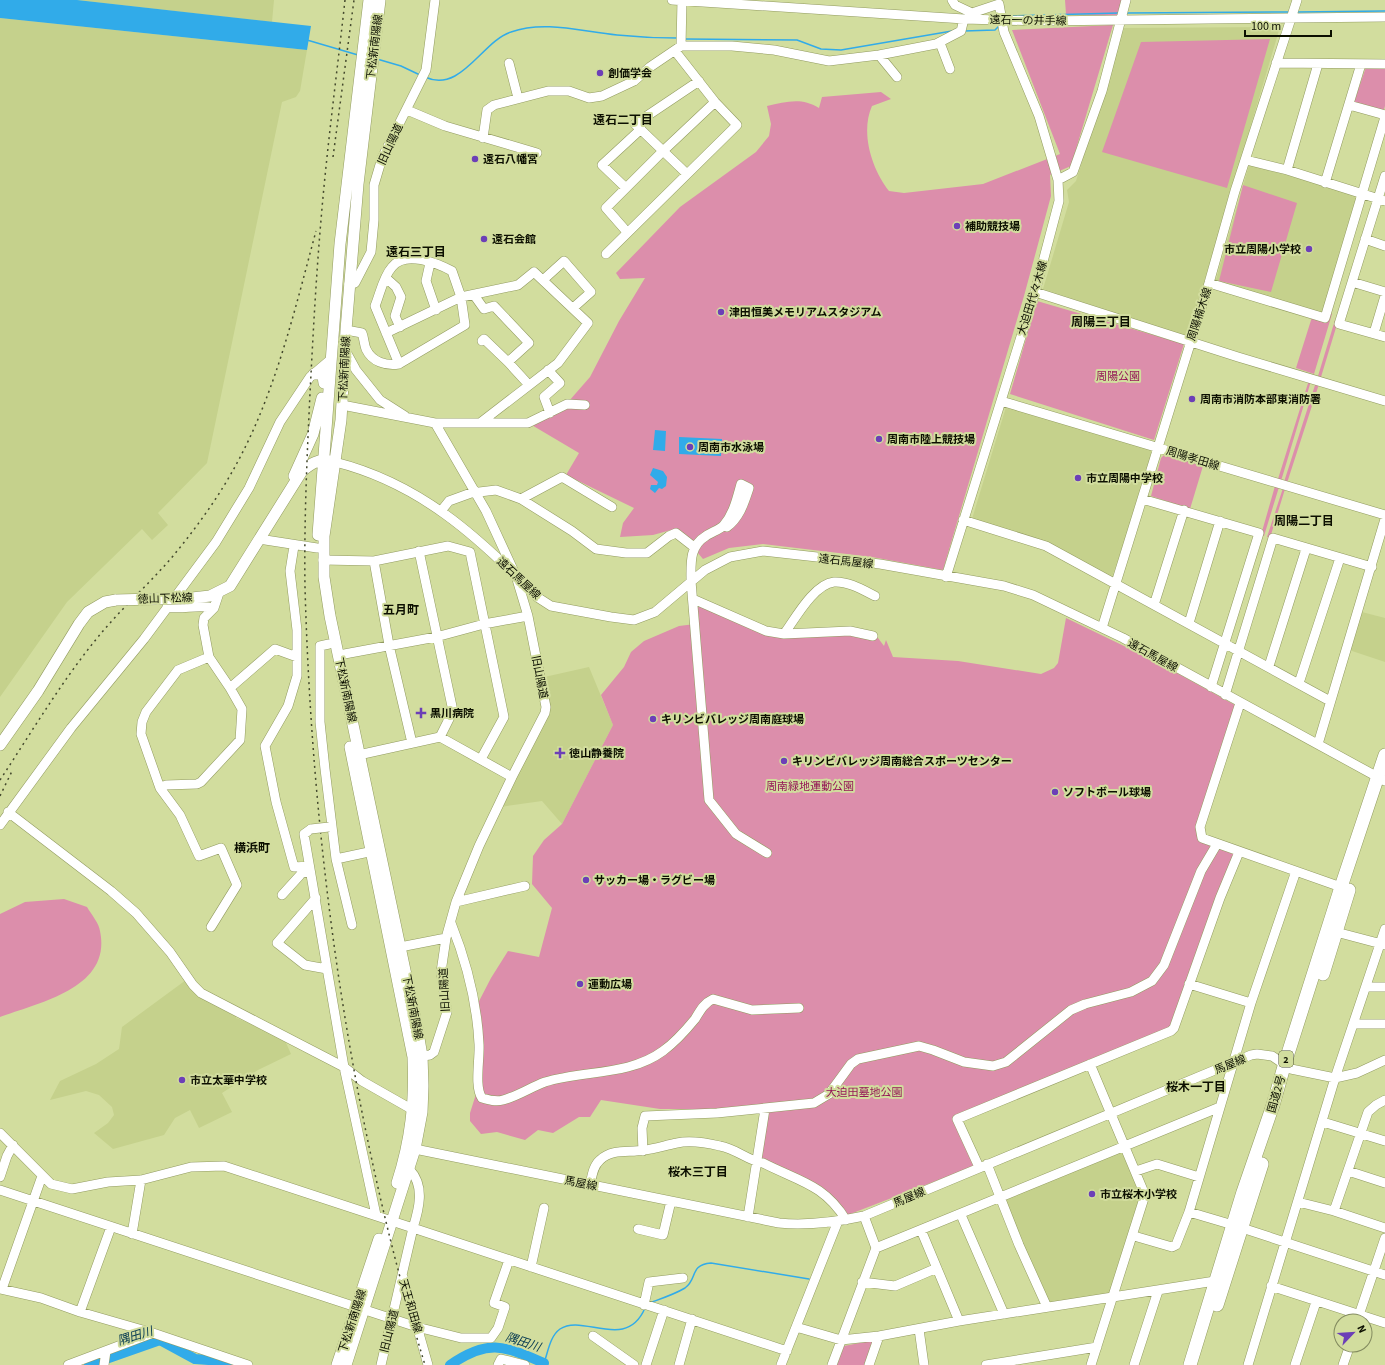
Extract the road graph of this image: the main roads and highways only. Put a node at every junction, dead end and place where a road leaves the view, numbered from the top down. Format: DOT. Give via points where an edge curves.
graph roads {
  1 [pos="369,0"];
  2 [pos="380,0"];
  3 [pos="345,350"];
  4 [pos="314,374"];
  5 [pos="326,380"];
  6 [pos="325,440"];
  7 [pos="322,460"];
  8 [pos="335,462"];
  9 [pos="302,471"];
  10 [pos="266,529"];
  11 [pos="0,745"];
  12 [pos="1385,755"];
  13 [pos="356,756"];
  14 [pos="1383,780"];
  15 [pos="417,1057"];
  16 [pos="1288,1066"];
  17 [pos="412,1148"];
  18 [pos="385,1218"];
  19 [pos="1237,1227"];
  20 [pos="360,1308"];
  21 [pos="337,1365"];
  22 [pos="346,1365"];
  23 [pos="1190,1365"];
  24 [pos="1198,1365"];
  1 -- 5 [label="main road, 下松新南陽線"];
  2 -- 3 [label="main road, 下松新南陽線" via="358,184"];
  3 -- 6 [label="main road" via="338,371 331,426"];
  3 -- 8 [label="main road, 下松新南陽線"];
  4 -- 5 [label="main road" via="321,374"];
  5 -- 6 [label="main road, 下松新南陽線"];
  5 -- 10 [label="main road" via="313,434 298,469 270,515"];
  6 -- 7 [label="main road, 下松新南陽線"];
  6 -- 9 [label="main road"];
  7 -- 8 [label="main road"];
  7 -- 9 [label="main road, 徳山下松線" via="312,463"];
  7 -- 13 [label="main road, 下松新南陽線" via="317,548 319,595"];
  8 -- 13 [label="main road, 下松新南陽線" via="323,560 328,602"];
  9 -- 10 [label="main road, 徳山下松線"];
  10 -- 11 [label="main road, 徳山下松線, bridge" via="230,586 219,593 192,598 116,600 105,602 88,612"];
  12 -- 14 [label="highway, 国道2号 / 2"];
  13 -- 15 [label="main road, 下松新南陽線"];
  14 -- 16 [label="highway, 国道2号 / 2" via="1336,932"];
  14 -- 16 [label="highway, 国道2号 / 2" via="1341,887"];
  15 -- 17 [label="main road, 下松新南陽線"];
  15 -- 17 [label="main road, 下松新南陽線" via="422,1112"];
  16 -- 19 [label="highway, 国道2号 / 2" via="1273,1105"];
  17 -- 18 [label="main road, 下松新南陽線"];
  17 -- 18 [label="main road, 下松新南陽線" via="410,1170"];
  18 -- 20 [label="main road, 下松新南陽線"];
  19 -- 23 [label="highway, 国道2号 / 2" via="1215,1281"];
  19 -- 24 [label="highway, 国道2号 / 2"];
  20 -- 21 [label="main road, 下松新南陽線"];
  20 -- 22 [label="main road, 下松新南陽線"];
}
